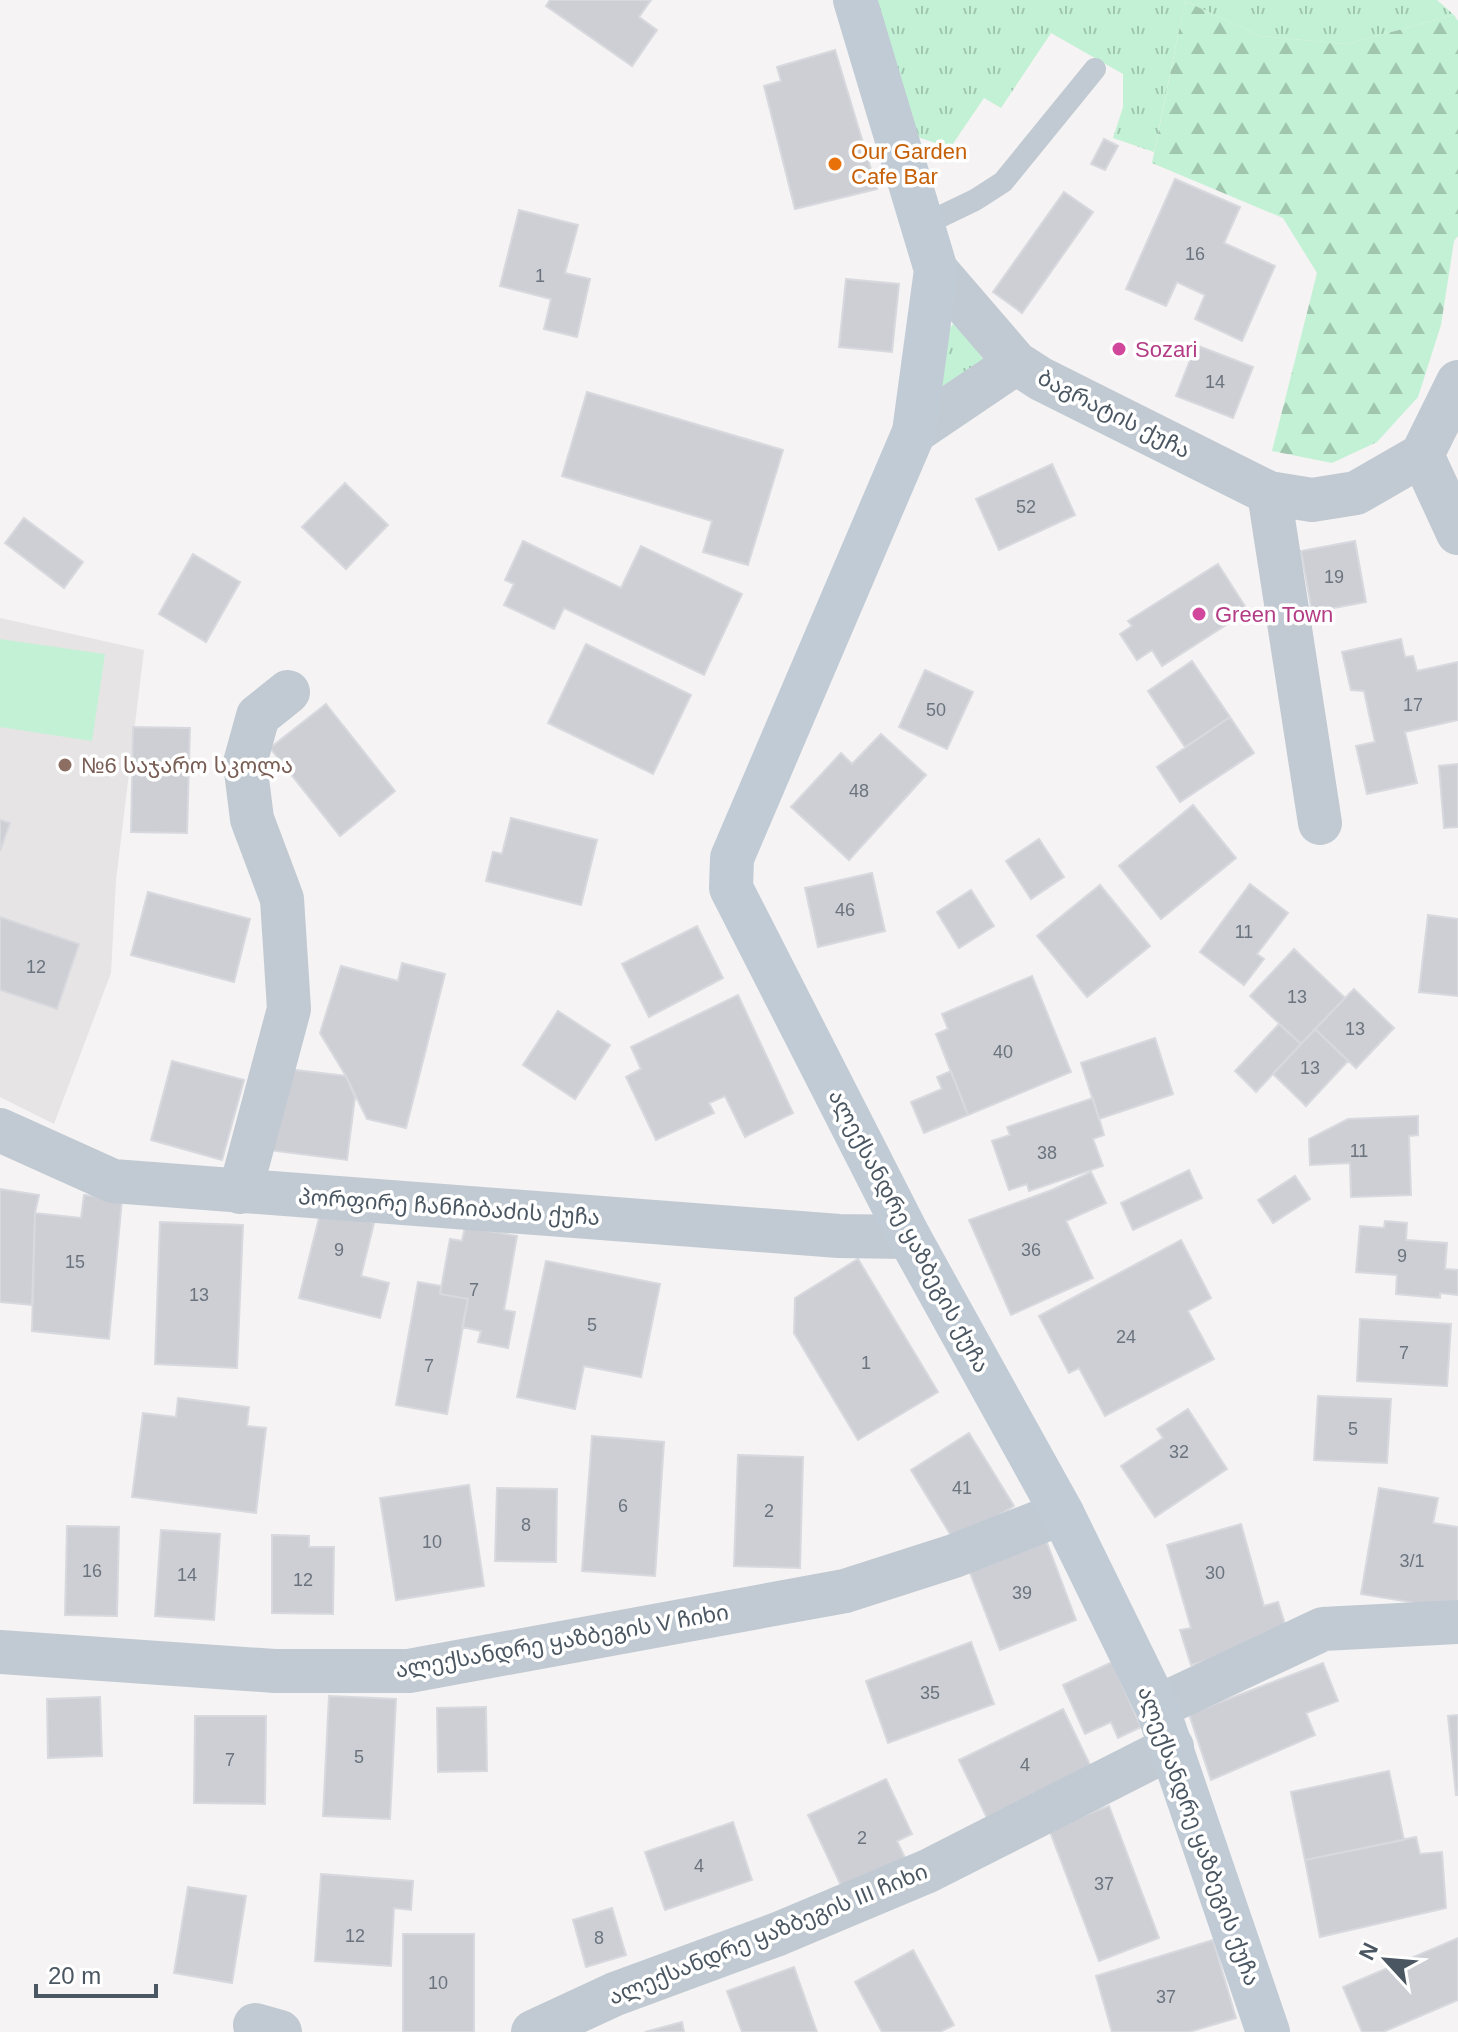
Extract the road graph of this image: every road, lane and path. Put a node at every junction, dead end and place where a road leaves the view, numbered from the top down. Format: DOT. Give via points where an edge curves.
graph roads {
  1 [pos="855,0"];
  2 [pos="1095,69"];
  3 [pos="923,225"];
  4 [pos="936,270"];
  5 [pos="1016,363"];
  6 [pos="1458,382"];
  7 [pos="914,432"];
  8 [pos="1440,450"];
  9 [pos="1269,493"];
  10 [pos="1458,533"];
  11 [pos="288,692"];
  12 [pos="1320,823"];
  13 [pos="0,1130"];
  14 [pos="240,1192"];
  15 [pos="909,1237"];
  16 [pos="1062,1513"];
  17 [pos="1458,1622"];
  18 [pos="0,1652"];
  19 [pos="1157,1707"];
  20 [pos="1172,1747"];
  21 [pos="533,2032"];
  22 [pos="1268,2032"];
  1 -- 3 [label="street, ბაგრატის ქუჩა"];
  2 -- 3 [label="lane" via="1003,182"];
  3 -- 4 [label="street, ბაგრატის ქუჩა"];
  4 -- 5 [label="street, ბაგრატის ქუჩა"];
  4 -- 7 [label="street, ალექსანდრე ყაზბეგის ქუჩა"];
  5 -- 7 [label="street"];
  5 -- 9 [label="street, ბაგრატის ქუჩა"];
  6 -- 8 [label="street"];
  7 -- 15 [label="street, ალექსანდრე ყაზბეგის ქუჩა" via="732,858 731,888"];
  8 -- 9 [label="street, ბაგრატის ქუჩა" via="1356,493 1312,500"];
  8 -- 10 [label="street"];
  9 -- 12 [label="street"];
  11 -- 14 [label="street" via="258,716 245,763 252,819 282,899 289,1009"];
  13 -- 14 [label="street, პორფირე ჩანჩიბაძის ქუჩა" via="113,1181"];
  14 -- 15 [label="street, პორფირე ჩანჩიბაძის ქუჩა"];
  15 -- 16 [label="street, ალექსანდრე ყაზბეგის ქუჩა"];
  16 -- 18 [label="street, ალექსანდრე ყაზბეგის V ჩიხი" via="845,1591 409,1671 275,1671"];
  16 -- 19 [label="street, ალექსანდრე ყაზბეგის ქუჩა"];
  17 -- 19 [label="street" via="1323,1629"];
  19 -- 20 [label="street, ალექსანდრე ყაზბეგის ქუჩა"];
  20 -- 21 [label="street, ალექსანდრე ყაზბეგის III ჩიხი" via="928,1871 615,1994"];
  20 -- 22 [label="street, ალექსანდრე ყაზბეგის ქუჩა"];
}
